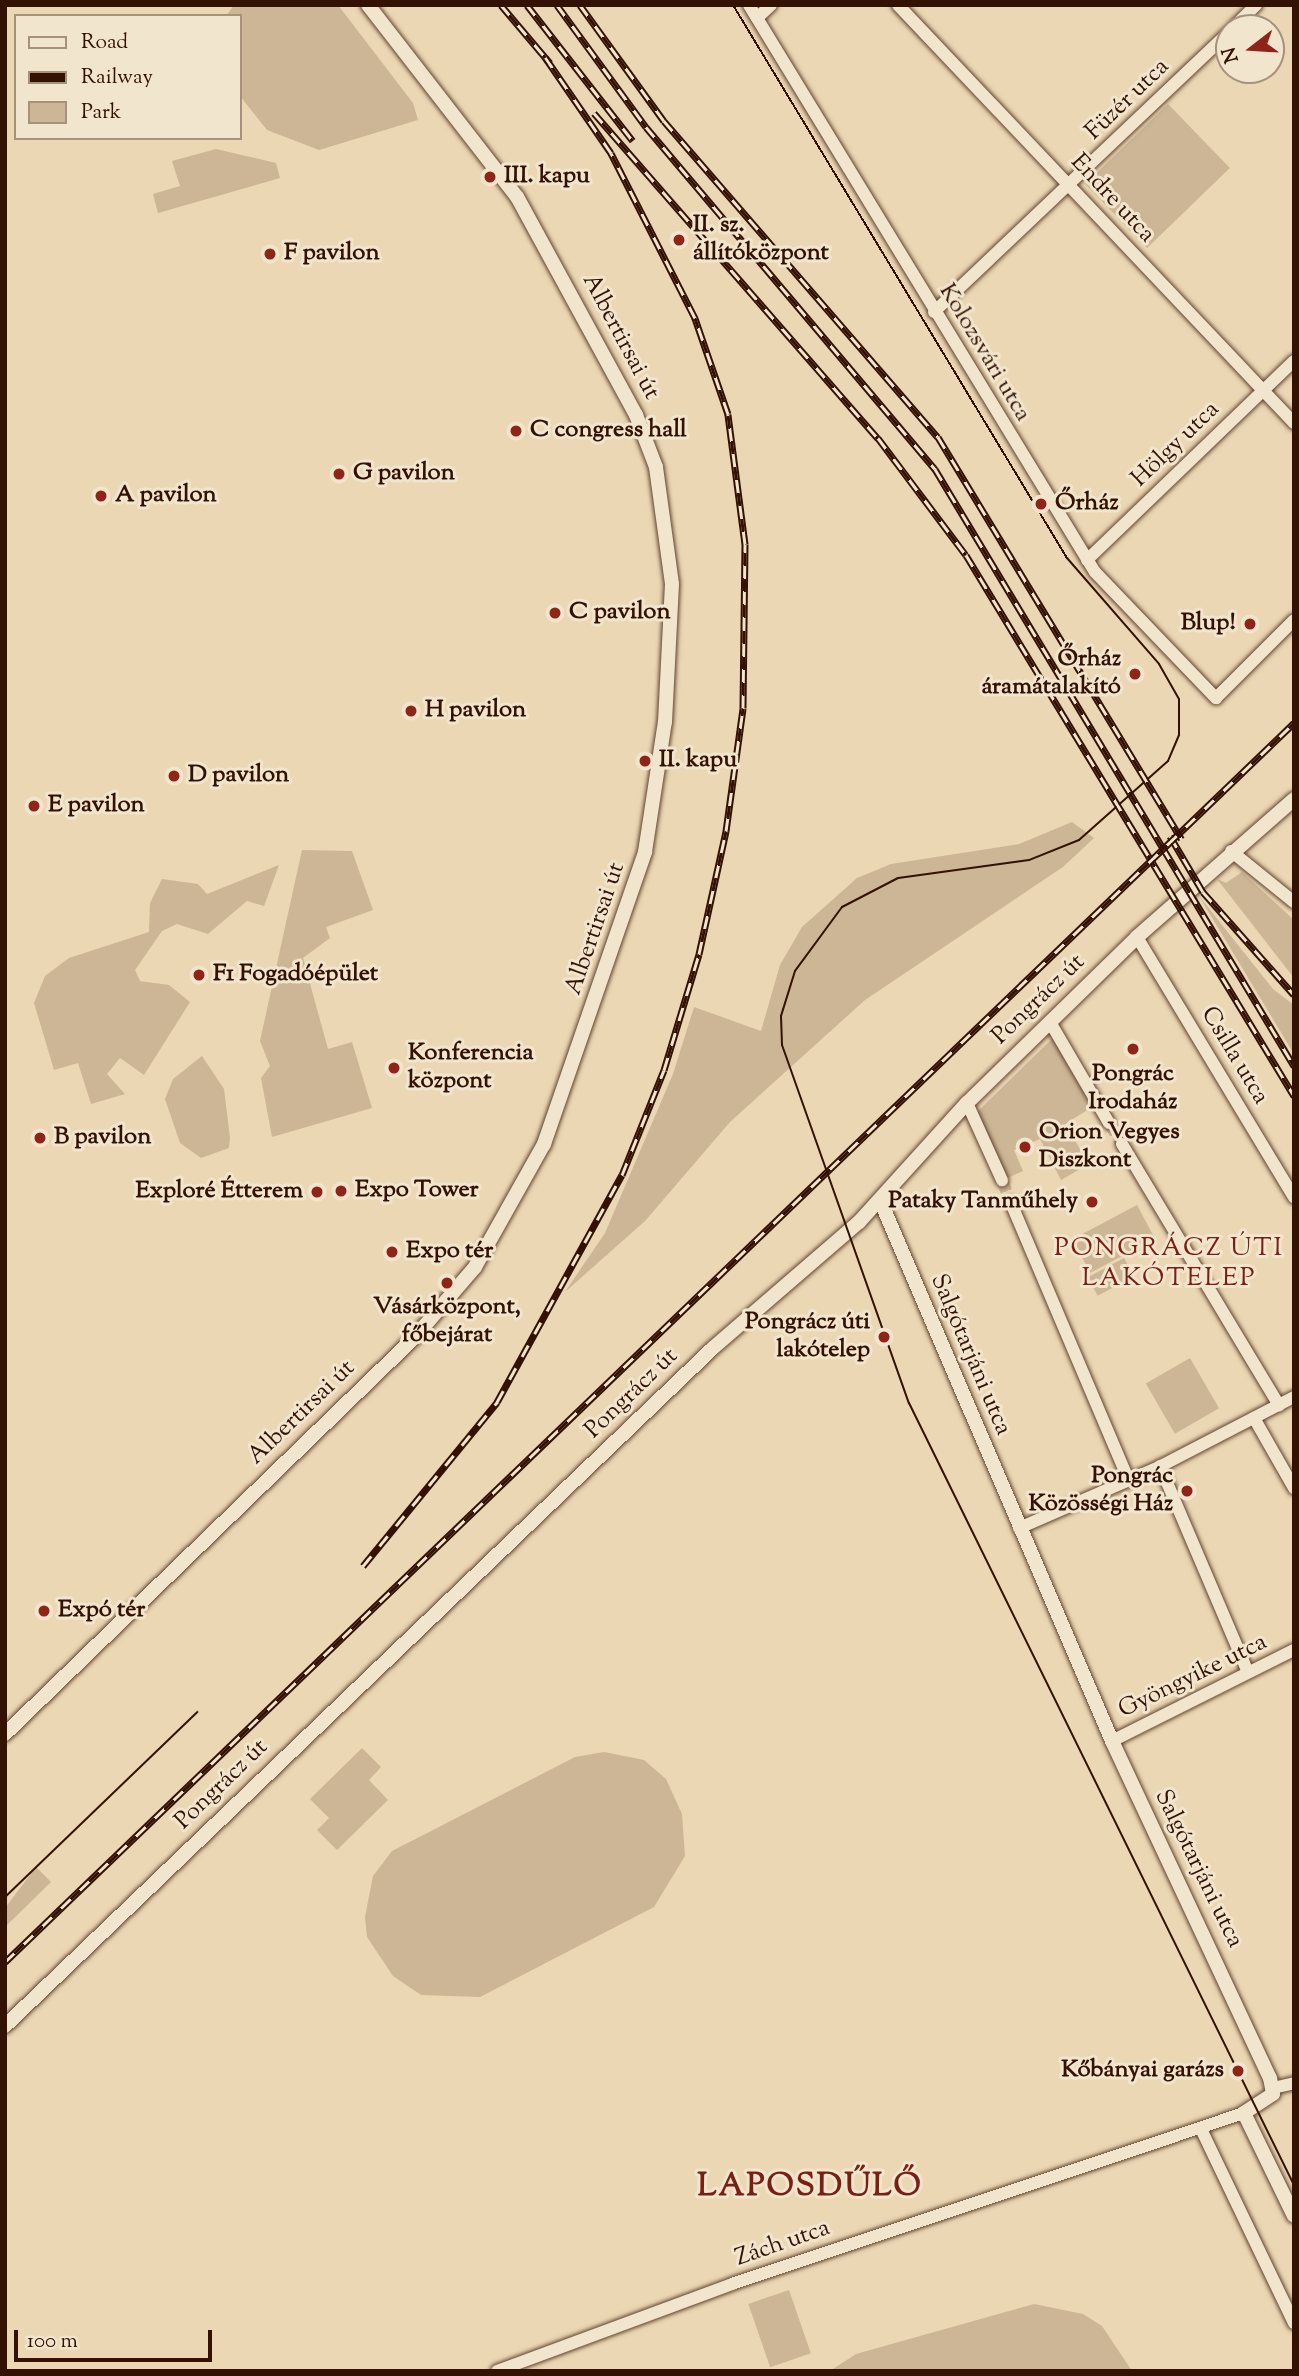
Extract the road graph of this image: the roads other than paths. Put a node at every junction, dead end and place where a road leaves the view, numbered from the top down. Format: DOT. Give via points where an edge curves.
graph roads {
  1 [pos="368,5"];
  2 [pos="749,5"];
  3 [pos="771,5"];
  4 [pos="898,5"];
  5 [pos="757,18"];
  6 [pos="1215,45"];
  7 [pos="1070,185"];
  8 [pos="934,313"];
  9 [pos="1294,361"];
  10 [pos="1263,391"];
  11 [pos="1294,423"];
  12 [pos="1087,560"];
  13 [pos="1294,620"];
  14 [pos="1294,799"];
  15 [pos="1231,851"];
  16 [pos="1294,902"];
  17 [pos="1137,937"];
  18 [pos="1050,1022"];
  19 [pos="967,1102"];
  20 [pos="1109,1124"];
  21 [pos="1122,1144"];
  22 [pos="1002,1180"];
  23 [pos="1294,1197"];
  24 [pos="880,1200"];
  25 [pos="1012,1205"];
  26 [pos="1294,1396"];
  27 [pos="1279,1405"];
  28 [pos="1254,1418"];
  29 [pos="1160,1466"];
  30 [pos="1129,1481"];
  31 [pos="1294,1489"];
  32 [pos="1019,1528"];
  33 [pos="1294,1650"];
  34 [pos="1248,1672"];
  35 [pos="5,1734"];
  36 [pos="1112,1741"];
  37 [pos="5,2026"];
  38 [pos="1294,2083"];
  39 [pos="1273,2088"];
  40 [pos="1244,2113"];
  41 [pos="1202,2131"];
  42 [pos="1294,2216"];
  43 [pos="1294,2323"];
  44 [pos="497,2371"];
  1 -- 35 [label="street, Albertirsai út" via="517,198 636,415 656,467 672,584 665,722 645,852 544,1144 475,1266 415,1337"];
  2 -- 5 [label="street, Kolozsvári utca"];
  3 -- 5 [label="street"];
  4 -- 7 [label="street, Endre utca"];
  5 -- 8 [label="street, Kolozsvári utca"];
  6 -- 7 [label="street, Füzér utca"];
  7 -- 8 [label="street, Füzér utca"];
  7 -- 10 [label="street, Endre utca"];
  8 -- 12 [label="street, Kolozsvári utca"];
  9 -- 10 [label="street, Hölgy utca"];
  10 -- 11 [label="street, Endre utca"];
  10 -- 12 [label="street, Hölgy utca"];
  12 -- 13 [label="street, Kolozsvári utca" via="1216,698"];
  14 -- 15 [label="street, Pongrácz út"];
  15 -- 16 [label="street"];
  15 -- 17 [label="street, Pongrácz út"];
  17 -- 18 [label="street, Pongrácz út"];
  17 -- 23 [label="street, Csilla utca"];
  18 -- 19 [label="street, Pongrácz út"];
  18 -- 20 [label="street"];
  19 -- 22 [label="street"];
  19 -- 24 [label="street, Pongrácz út"];
  21 -- 27 [label="street"];
  24 -- 32 [label="street, Salgótarjáni utca"];
  24 -- 37 [label="street, Pongrácz út" via="713,1348"];
  25 -- 30 [label="street"];
  26 -- 27 [label="street"];
  27 -- 28 [label="street"];
  28 -- 29 [label="street"];
  28 -- 31 [label="street"];
  29 -- 30 [label="street"];
  29 -- 34 [label="street"];
  30 -- 32 [label="street"];
  32 -- 36 [label="street, Salgótarjáni utca"];
  33 -- 34 [label="street, Gyöngyike utca"];
  34 -- 36 [label="street, Gyöngyike utca"];
  36 -- 39 [label="street, Salgótarjáni utca"];
  38 -- 39 [label="street"];
  39 -- 40 [label="street" via="1267,2101"];
  40 -- 41 [label="street, Zách utca"];
  40 -- 42 [label="street"];
  41 -- 43 [label="street"];
  41 -- 44 [label="street, Zách utca" via="788,2264"];
}
